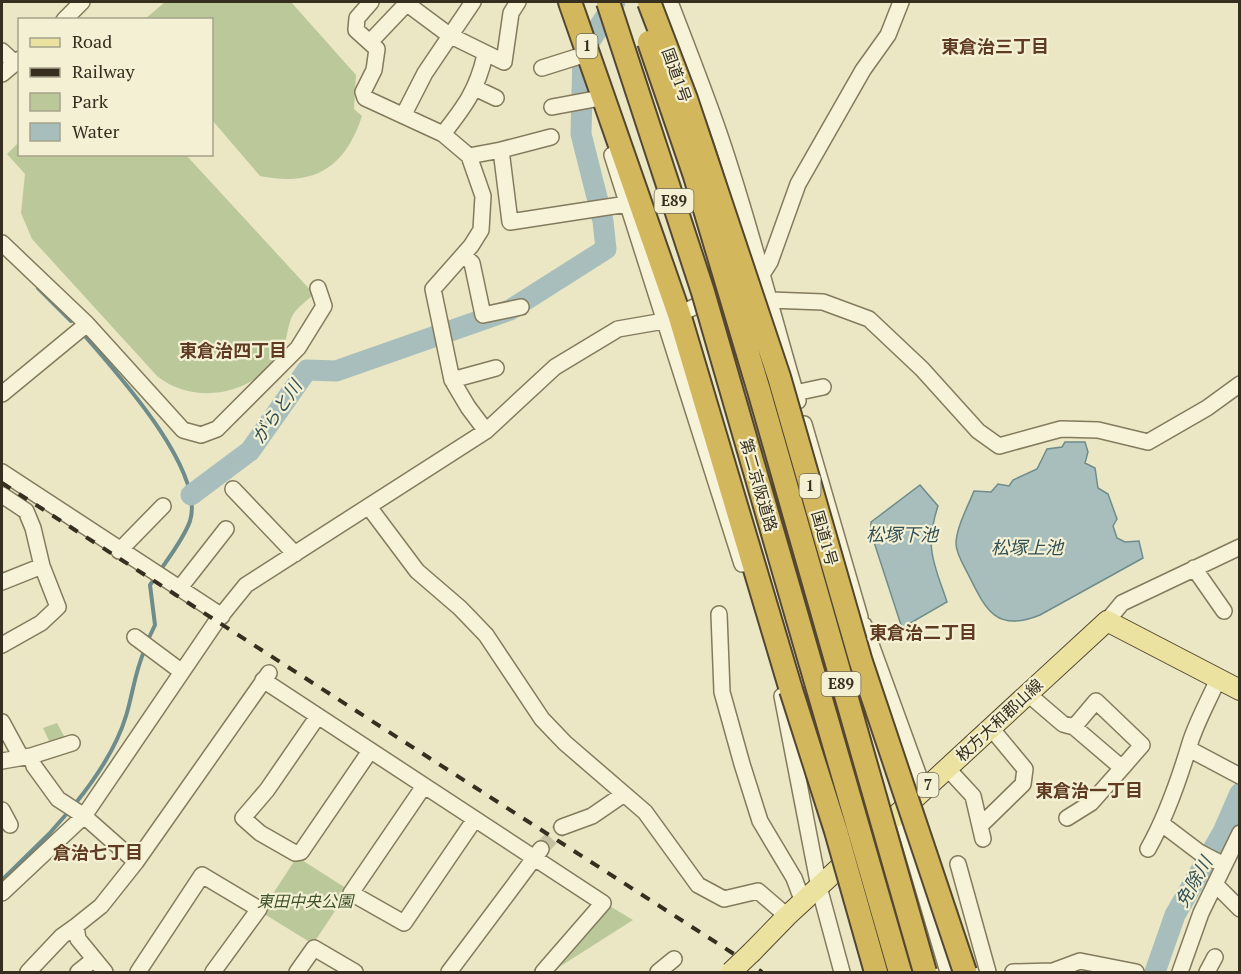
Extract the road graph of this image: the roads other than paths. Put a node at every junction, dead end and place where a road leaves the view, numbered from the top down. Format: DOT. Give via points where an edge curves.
graph roads {
  1 [pos="82,2"];
  2 [pos="371,2"];
  3 [pos="407,2"];
  4 [pos="473,2"];
  5 [pos="518,2"];
  6 [pos="567,2"];
  7 [pos="608,2"];
  8 [pos="634,2"];
  9 [pos="649,2"];
  10 [pos="670,2"];
  11 [pos="901,2"];
  12 [pos="66,18"];
  13 [pos="448,35"];
  14 [pos="370,42"];
  15 [pos="2,51"];
  16 [pos="485,55"];
  17 [pos="580,56"];
  18 [pos="17,61"];
  19 [pos="542,68"];
  20 [pos="2,74"];
  21 [pos="475,88"];
  22 [pos="599,94"];
  23 [pos="496,98"];
  24 [pos="552,107"];
  25 [pos="404,114"];
  26 [pos="443,134"];
  27 [pos="551,137"];
  28 [pos="501,150"];
  29 [pos="469,156"];
  30 [pos="669,184"];
  31 [pos="627,204"];
  32 [pos="2,243"];
  33 [pos="463,255"];
  34 [pos="761,276"];
  35 [pos="727,283"];
  36 [pos="318,288"];
  37 [pos="770,300"];
  38 [pos="521,308"];
  39 [pos="672,317"];
  40 [pos="87,324"];
  41 [pos="496,368"];
  42 [pos="453,380"];
  43 [pos="1239,384"];
  44 [pos="823,387"];
  45 [pos="795,393"];
  46 [pos="2,394"];
  47 [pos="486,431"];
  48 [pos="2,472"];
  49 [pos="233,489"];
  50 [pos="2,495"];
  51 [pos="163,506"];
  52 [pos="369,507"];
  53 [pos="226,529"];
  54 [pos="1239,547"];
  55 [pos="119,551"];
  56 [pos="295,554"];
  57 [pos="42,566"];
  58 [pos="1194,568"];
  59 [pos="2,582"];
  60 [pos="179,589"];
  61 [pos="1224,611"];
  62 [pos="719,614"];
  63 [pos="222,616"];
  64 [pos="860,617"];
  65 [pos="1107,621"];
  66 [pos="142,642"];
  67 [pos="2,645"];
  68 [pos="861,662"];
  69 [pos="182,672"];
  70 [pos="1218,679"];
  71 [pos="1239,690"];
  72 [pos="1028,694"];
  73 [pos="318,716"];
  74 [pos="2,722"];
  75 [pos="789,724"];
  76 [pos="1074,727"];
  77 [pos="991,728"];
  78 [pos="72,743"];
  79 [pos="1189,749"];
  80 [pos="370,751"];
  81 [pos="26,757"];
  82 [pos="2,761"];
  83 [pos="947,768"];
  84 [pos="1122,768"];
  85 [pos="1239,776"];
  86 [pos="424,786"];
  87 [pos="924,790"];
  88 [pos="624,794"];
  89 [pos="2,810"];
  90 [pos="900,811"];
  91 [pos="84,816"];
  92 [pos="1067,818"];
  93 [pos="475,819"];
  94 [pos="1162,824"];
  95 [pos="10,825"];
  96 [pos="562,827"];
  97 [pos="836,831"];
  98 [pos="1237,844"];
  99 [pos="1148,849"];
  100 [pos="538,853"];
  101 [pos="1214,860"];
  102 [pos="136,862"];
  103 [pos="958,864"];
  104 [pos="1215,884"];
  105 [pos="819,887"];
  106 [pos="2,893"];
  107 [pos="803,902"];
  108 [pos="1239,909"];
  109 [pos="787,916"];
  110 [pos="76,926"];
  111 [pos="1215,957"];
  112 [pos="93,960"];
  113 [pos="674,960"];
  114 [pos="28,972"];
  115 [pos="78,972"];
  116 [pos="105,972"];
  117 [pos="138,972"];
  118 [pos="213,972"];
  119 [pos="297,972"];
  120 [pos="355,972"];
  121 [pos="449,972"];
  122 [pos="543,972"];
  123 [pos="658,972"];
  124 [pos="731,972"];
  125 [pos="842,972"];
  126 [pos="876,972"];
  127 [pos="885,972"];
  128 [pos="900,972"];
  129 [pos="925,972"];
  130 [pos="949,972"];
  131 [pos="965,972"];
  132 [pos="988,972"];
  133 [pos="1013,972"];
  134 [pos="1137,972"];
  135 [pos="1180,972"];
  136 [pos="1207,972"];
  1 -- 12 [label="street"];
  2 -- 14 [label="street" via="357,18 356,30"];
  3 -- 13 [label="street"];
  3 -- 14 [label="street"];
  4 -- 13 [label="street"];
  5 -- 16 [label="street" via="511,13 504,62"];
  6 -- 17 [label="street"];
  6 -- 22 [label="highway, 1"];
  7 -- 30 [label="highway, 第二京阪道路 / E89, bridge"];
  8 -- 35 [label="highway, 第二京阪道路 / E89, bridge" via="695,176"];
  9 -- 68 [label="highway, 国道1号 / 1, bridge" via="686,99 779,377"];
  10 -- 34 [label="street" via="718,131"];
  11 -- 34 [label="street" via="888,35 863,70 798,184"];
  13 -- 16 [label="street"];
  13 -- 25 [label="street"];
  14 -- 25 [label="street" via="377,49 374,70 363,92 365,98"];
  15 -- 18 [label="street"];
  16 -- 21 [label="street"];
  17 -- 19 [label="street"];
  17 -- 22 [label="street"];
  18 -- 20 [label="street"];
  21 -- 23 [label="street"];
  21 -- 26 [label="street"];
  22 -- 24 [label="street"];
  22 -- 31 [label="street"];
  22 -- 39 [label="highway, 1"];
  25 -- 26 [label="street"];
  26 -- 29 [label="street"];
  27 -- 28 [label="street"];
  28 -- 29 [label="street"];
  28 -- 31 [label="street" via="510,222"];
  29 -- 33 [label="street" via="483,196 482,230"];
  30 -- 127 [label="highway, bridge" via="688,289"];
  30 -- 128 [label="highway, 第二京阪道路 / E89, bridge"];
  31 -- 39 [label="street"];
  32 -- 40 [label="street"];
  33 -- 38 [label="street" via="472,263 483,315"];
  33 -- 42 [label="street" via="433,289"];
  34 -- 37 [label="street"];
  34 -- 39 [label="street"];
  35 -- 129 [label="highway, 第二京阪道路 / E89, bridge"];
  35 -- 130 [label="highway, bridge" via="772,387 800,501 924,878"];
  36 -- 40 [label="street" via="324,306 298,348 217,429 201,435 183,430"];
  37 -- 43 [label="street" via="823,302 869,319 922,369 978,431 999,446 1061,429 1098,430 1148,442 1207,408"];
  37 -- 45 [label="street"];
  39 -- 47 [label="street" via="618,329 564,361"];
  39 -- 75 [label="street"];
  39 -- 97 [label="highway, 1, bridge"];
  40 -- 46 [label="street"];
  41 -- 42 [label="street"];
  42 -- 47 [label="street"];
  44 -- 45 [label="street"];
  45 -- 64 [label="street"];
  47 -- 52 [label="street"];
  48 -- 55 [label="street"];
  49 -- 56 [label="street"];
  50 -- 57 [label="street" via="26,511"];
  51 -- 55 [label="street"];
  52 -- 56 [label="street"];
  52 -- 88 [label="street" via="417,571 486,635 542,718"];
  53 -- 60 [label="street"];
  54 -- 58 [label="street"];
  55 -- 60 [label="street"];
  56 -- 63 [label="street" via="246,585"];
  57 -- 59 [label="street"];
  57 -- 67 [label="street" via="58,607 41,623"];
  58 -- 61 [label="street"];
  58 -- 65 [label="street" via="1122,603"];
  60 -- 63 [label="street"];
  62 -- 107 [label="street" via="722,692 742,764 760,820 794,878"];
  63 -- 69 [label="street"];
  64 -- 68 [label="street"];
  64 -- 87 [label="street"];
  65 -- 70 [label="main road"];
  65 -- 72 [label="main road, 枚方大和郡山線 / 7"];
  66 -- 69 [label="street"];
  68 -- 131 [label="highway, 国道1号 / 1, bridge"];
  69 -- 91 [label="street"];
  70 -- 71 [label="main road"];
  70 -- 79 [label="street"];
  72 -- 76 [label="street" via="1063,724"];
  72 -- 77 [label="main road, 枚方大和郡山線 / 7"];
  73 -- 80 [label="street"];
  73 -- 80 [label="street" via="243,818 260,832 295,853 301,852"];
  73 -- 102 [label="street" via="266,677"];
  74 -- 81 [label="street"];
  75 -- 97 [label="street"];
  75 -- 105 [label="street"];
  76 -- 84 [label="street"];
  76 -- 84 [label="street" via="1096,702 1142,745"];
  77 -- 83 [label="main road, 枚方大和郡山線 / 7"];
  77 -- 83 [label="street" via="1025,769 1023,784 982,833 973,796"];
  78 -- 81 [label="street"];
  79 -- 85 [label="street"];
  79 -- 94 [label="street"];
  80 -- 86 [label="street"];
  81 -- 82 [label="street"];
  81 -- 91 [label="street" via="58,799"];
  83 -- 87 [label="main road, 枚方大和郡山線 / 7"];
  84 -- 92 [label="street" via="1091,803"];
  86 -- 93 [label="street"];
  86 -- 93 [label="street" via="351,893 404,922"];
  87 -- 90 [label="main road, 枚方大和郡山線 / 7"];
  88 -- 96 [label="street" via="592,816"];
  88 -- 109 [label="street" via="645,812 698,885 724,899 758,891"];
  89 -- 95 [label="street"];
  90 -- 105 [label="main road, 枚方大和郡山線 / 7"];
  90 -- 130 [label="street"];
  91 -- 102 [label="street"];
  91 -- 106 [label="street"];
  93 -- 100 [label="street"];
  94 -- 99 [label="street"];
  94 -- 101 [label="street"];
  97 -- 126 [label="highway, 1, bridge"];
  98 -- 101 [label="street"];
  100 -- 121 [label="street"];
  100 -- 122 [label="street" via="603,903"];
  101 -- 104 [label="street"];
  102 -- 110 [label="street" via="101,906"];
  103 -- 132 [label="street"];
  104 -- 108 [label="street"];
  104 -- 135 [label="street"];
  105 -- 107 [label="main road, 枚方大和郡山線 / 7"];
  105 -- 125 [label="street"];
  107 -- 109 [label="main road, 枚方大和郡山線 / 7"];
  109 -- 124 [label="main road, 枚方大和郡山線 / 7, bridge"];
  110 -- 112 [label="street" via="78,939"];
  110 -- 114 [label="street"];
  111 -- 136 [label="street"];
  112 -- 115 [label="street"];
  112 -- 116 [label="street"];
  113 -- 123 [label="street"];
  117 -- 118 [label="street" via="202,875 259,909"];
  119 -- 120 [label="street" via="314,948"];
  133 -- 134 [label="street" via="1053,971 1080,961"];
}
